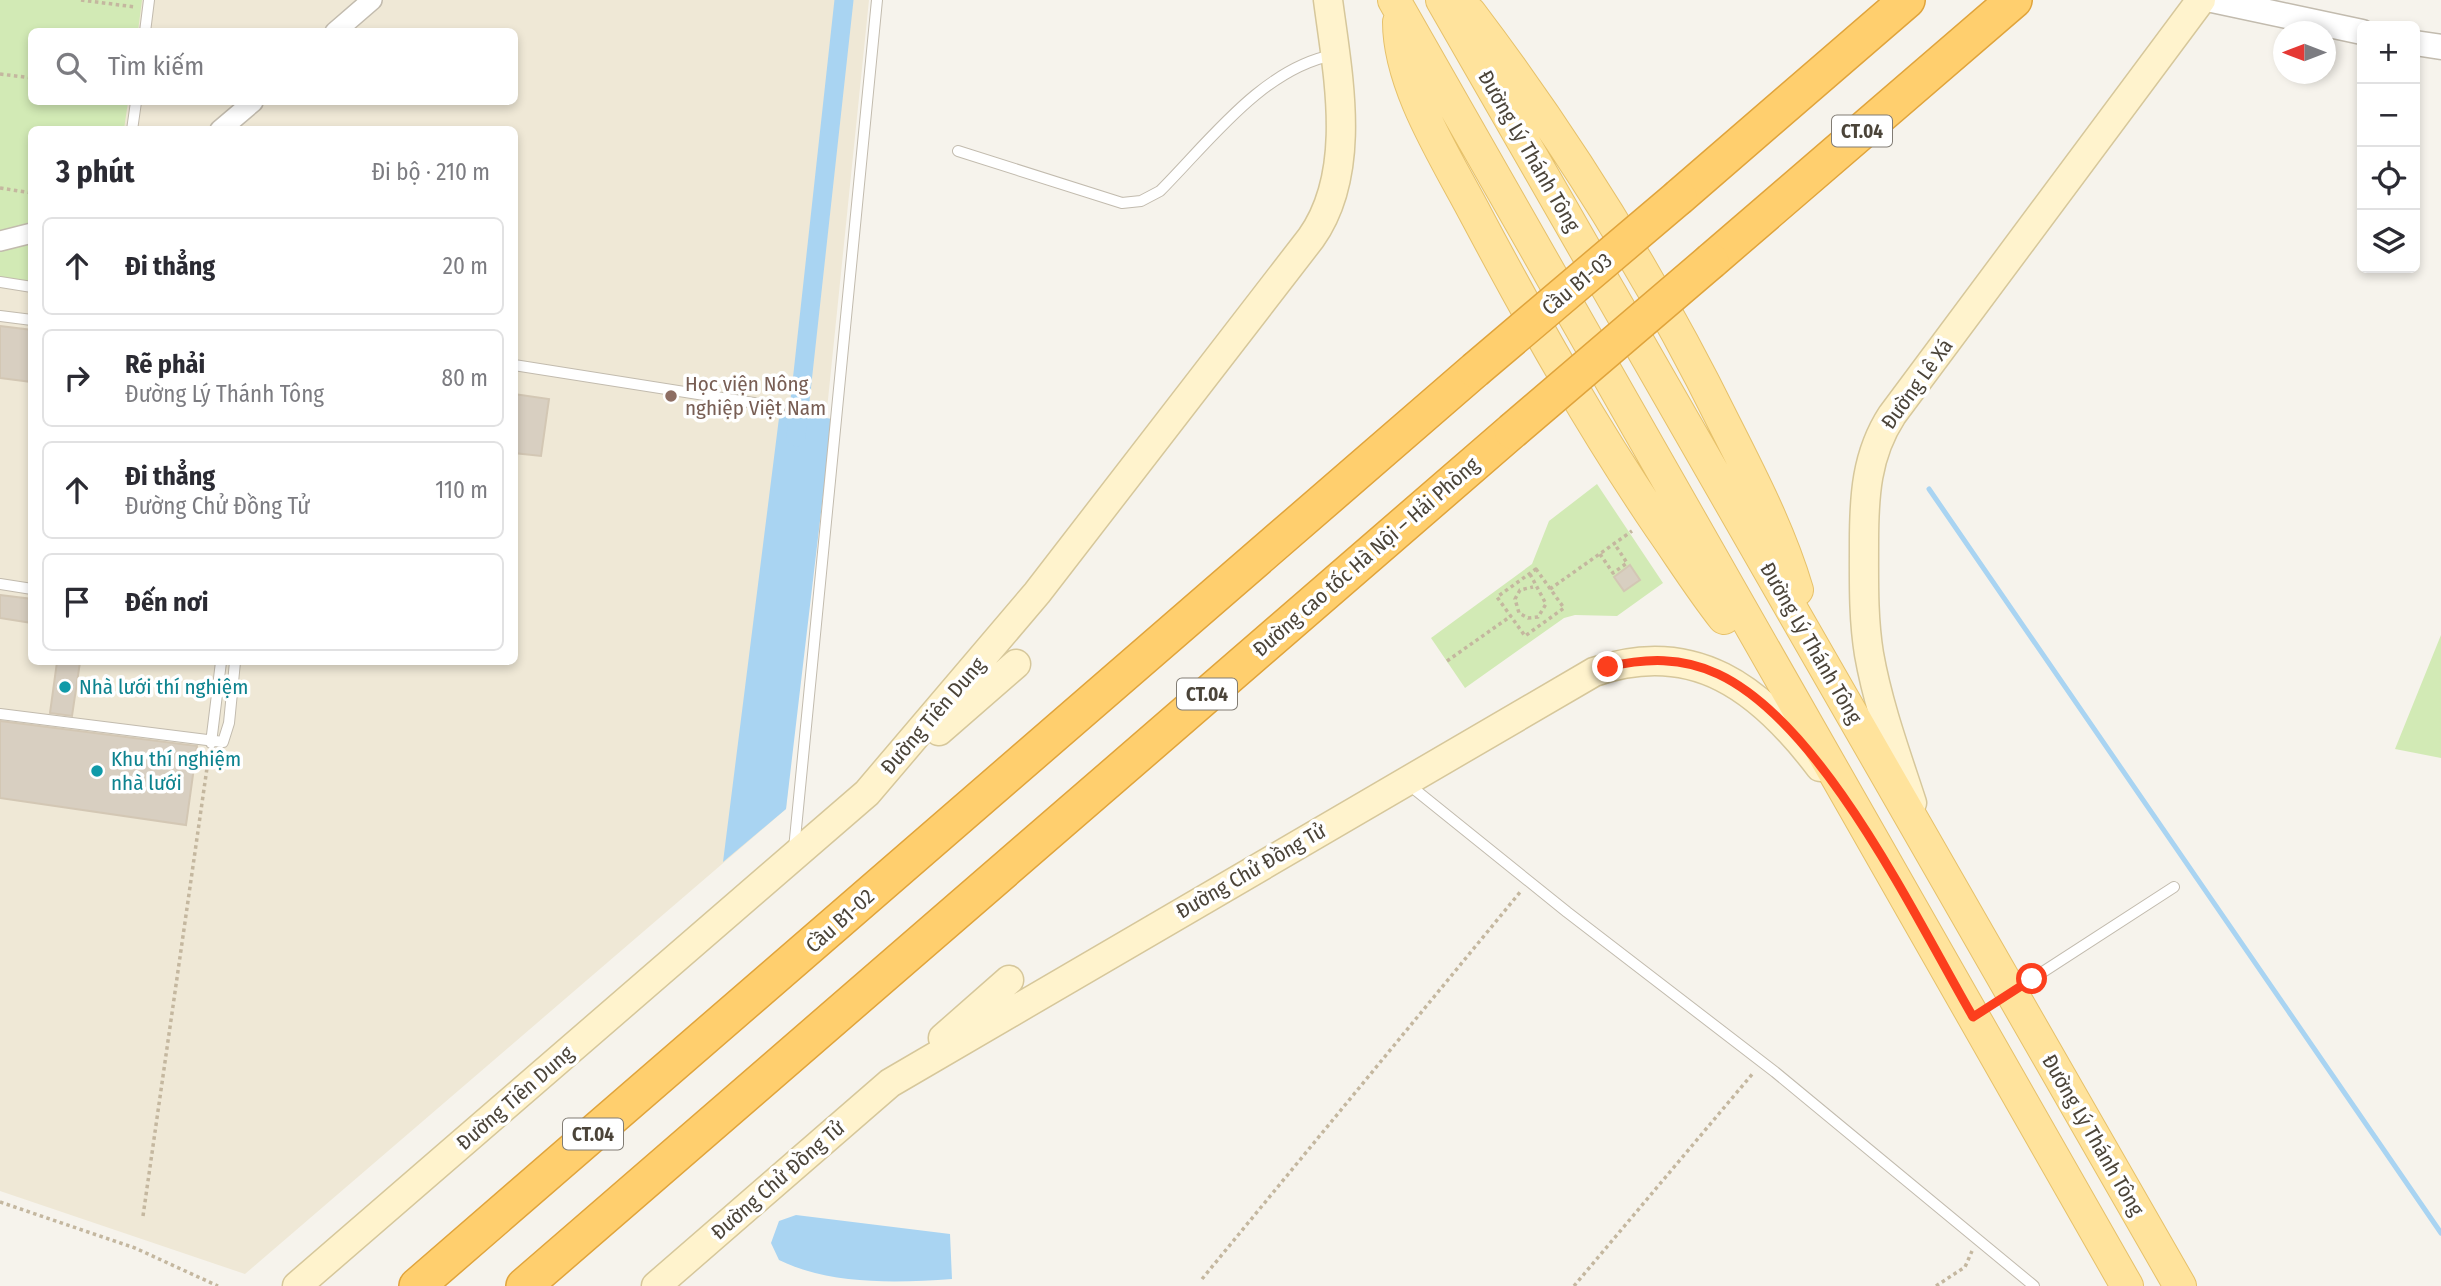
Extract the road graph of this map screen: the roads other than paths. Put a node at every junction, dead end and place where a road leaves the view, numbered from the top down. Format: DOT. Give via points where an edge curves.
graph roads {
  1 [pos="372,0"];
  2 [pos="877,0"];
  3 [pos="1328,0"];
  4 [pos="1442,0"];
  5 [pos="1460,0"];
  6 [pos="1907,0"];
  7 [pos="2014,0"];
  8 [pos="2201,0"];
  9 [pos="2212,0"];
  10 [pos="1396,4"];
  11 [pos="148,5"];
  12 [pos="145,28"];
  13 [pos="340,28"];
  14 [pos="2357,31"];
  15 [pos="2420,44"];
  16 [pos="2441,47"];
  17 [pos="1334,55"];
  18 [pos="136,105"];
  19 [pos="249,105"];
  20 [pos="133,126"];
  21 [pos="225,126"];
  22 [pos="958,151"];
  23 [pos="28,234"];
  24 [pos="0,241"];
  25 [pos="0,282"];
  26 [pos="28,286"];
  27 [pos="0,316"];
  28 [pos="28,320"];
  29 [pos="518,366"];
  30 [pos="780,407"];
  31 [pos="0,584"];
  32 [pos="28,588"];
  33 [pos="1811,642"];
  34 [pos="1016,664"];
  35 [pos="222,665"];
  36 [pos="236,665"];
  37 [pos="0,714"];
  38 [pos="211,743"];
  39 [pos="1405,781"];
  40 [pos="867,793"];
  41 [pos="1859,819"];
  42 [pos="1923,839"];
  43 [pos="793,856"];
  44 [pos="910,858"];
  45 [pos="2174,887"];
  46 [pos="1009,980"];
  47 [pos="2011,992"];
  48 [pos="1973,1017"];
  49 [pos="890,1083"];
  50 [pos="297,1286"];
  51 [pos="417,1286"];
  52 [pos="524,1286"];
  53 [pos="656,1286"];
  54 [pos="2034,1286"];
  55 [pos="2127,1286"];
  56 [pos="2180,1286"];
  1 -- 13 [label="street"];
  2 -- 43 [label="lane"];
  3 -- 17 [label="main road, Đường Tiên Dung"];
  4 -- 33 [label="main road, Đường Lý Thánh Tông"];
  5 -- 33 [label="main road" via="1586,182 1702,377 1789,564"];
  6 -- 44 [label="highway, Cầu B1-03 / CT.04, bridge"];
  7 -- 52 [label="highway, Đường cao tốc Hà Nội – Hải Phòng / CT.04, bridge"];
  8 -- 42 [label="main road, Đường Lê Xá" via="1892,415 1869,466 1864,618 1875,683"];
  9 -- 14 [label="street"];
  10 -- 41 [label="main road" via="1407,72 1437,142 1577,400 1716,608 1769,663"];
  11 -- 12 [label="lane"];
  15 -- 16 [label="street"];
  17 -- 22 [label="lane" via="1301,64 1261,91 1160,191 1141,201 1122,203"];
  17 -- 40 [label="main road, Đường Tiên Dung" via="1341,162 1319,227 1037,593"];
  18 -- 20 [label="lane"];
  19 -- 21 [label="street"];
  23 -- 24 [label="street"];
  25 -- 26 [label="lane"];
  27 -- 28 [label="lane"];
  29 -- 30 [label="lane"];
  31 -- 32 [label="lane"];
  33 -- 42 [label="main road, Đường Lý Thánh Tông"];
  34 -- 40 [label="main road"];
  35 -- 38 [label="lane"];
  36 -- 38 [label="lane" via="226,738"];
  37 -- 38 [label="lane"];
  39 -- 41 [label="main road, Đường Chử Đồng Tử" via="1594,672 1641,660 1671,660 1715,672 1756,698 1800,741"];
  39 -- 49 [label="main road, Đường Chử Đồng Tử"];
  39 -- 54 [label="lane" via="1762,1062"];
  40 -- 43 [label="main road, Đường Tiên Dung"];
  41 -- 48 [label="main road"];
  42 -- 47 [label="main road, Đường Lý Thánh Tông"];
  43 -- 50 [label="main road, Đường Tiên Dung"];
  44 -- 51 [label="highway, Cầu B1-02 / CT.04"];
  45 -- 47 [label="lane"];
  46 -- 49 [label="main road"];
  47 -- 48 [label="main road"];
  47 -- 56 [label="main road, Đường Lý Thánh Tông"];
  48 -- 55 [label="main road"];
  49 -- 53 [label="main road, Đường Chử Đồng Tử"];
}
